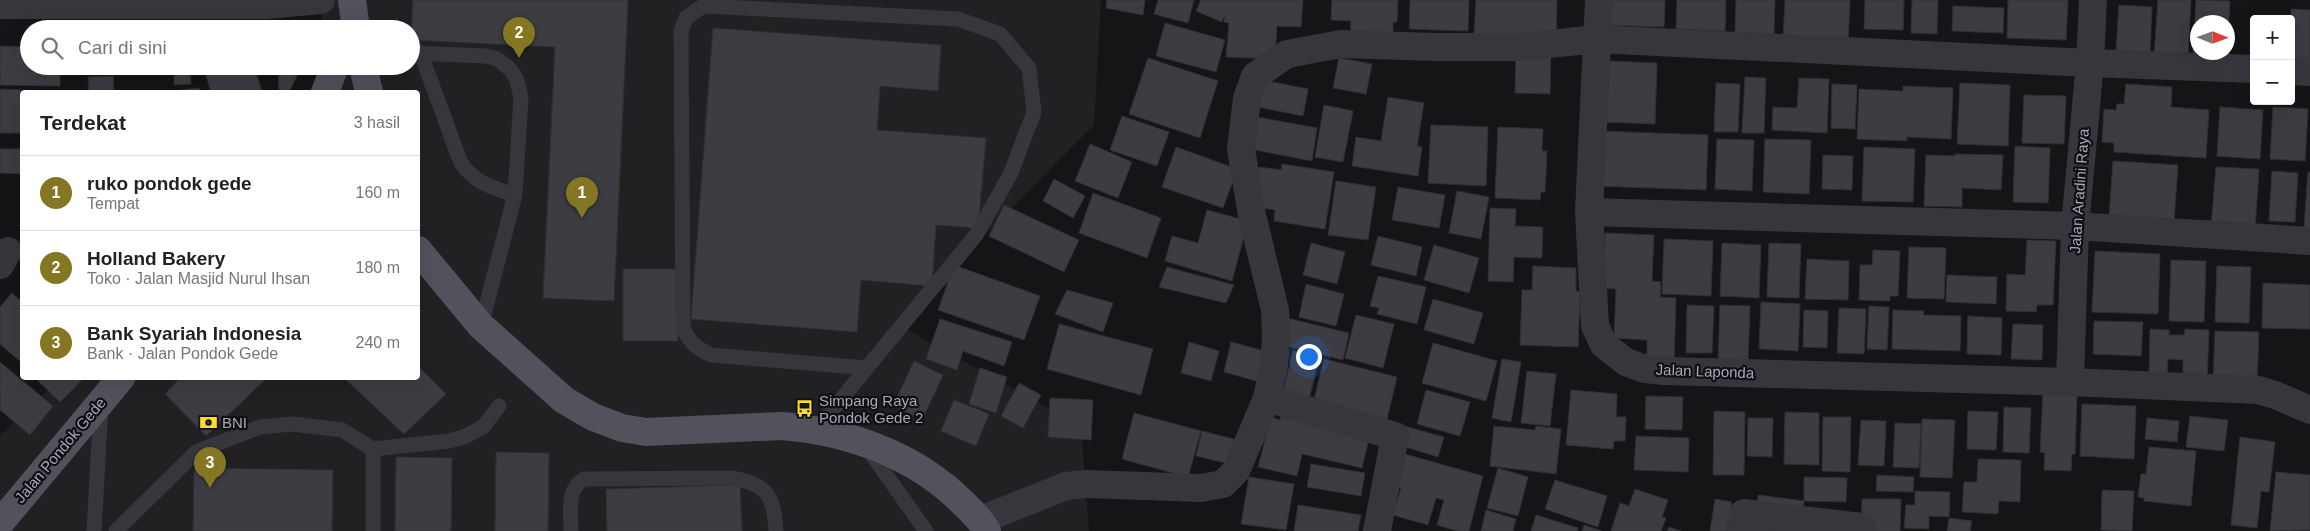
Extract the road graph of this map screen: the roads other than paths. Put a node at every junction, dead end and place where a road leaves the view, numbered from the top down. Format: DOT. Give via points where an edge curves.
graph roads {
  1 [pos="321,0"];
  2 [pos="1599,0"];
  3 [pos="2093,0"];
  4 [pos="0,5"];
  5 [pos="1596,39"];
  6 [pos="420,52"];
  7 [pos="420,62"];
  8 [pos="2090,63"];
  9 [pos="2250,68"];
  10 [pos="2295,70"];
  11 [pos="2310,72"];
  12 [pos="331,75"];
  13 [pos="365,75"];
  14 [pos="326,90"];
  15 [pos="369,90"];
  16 [pos="515,195"];
  17 [pos="1589,212"];
  18 [pos="2075,226"];
  19 [pos="2310,241"];
  20 [pos="420,252"];
  21 [pos="481,326"];
  22 [pos="867,368"];
  23 [pos="119,380"];
  24 [pos="2070,382"];
  25 [pos="1267,398"];
  26 [pos="101,401"];
  27 [pos="499,406"];
  28 [pos="2310,410"];
  29 [pos="815,431"];
  30 [pos="864,442"];
  31 [pos="373,449"];
  32 [pos="0,523"];
  33 [pos="984,526"];
  34 [pos="94,531"];
  35 [pos="116,531"];
  36 [pos="373,531"];
  37 [pos="571,531"];
  38 [pos="776,531"];
  39 [pos="926,531"];
  40 [pos="1377,531"];
  41 [pos="1741,531"];
  42 [pos="1862,531"];
  1 -- 4 [label="street" via="266,5"];
  2 -- 5 [label="street, Jalan Laponda"];
  3 -- 8 [label="street, Jalan Aradini Raya"];
  5 -- 8 [label="street"];
  5 -- 17 [label="street, Jalan Laponda"];
  5 -- 25 [label="street" via="1522,47 1341,44 1287,54 1255,76 1249,89 1240,141 1252,215 1275,310 1274,366"];
  6 -- 16 [label="lane" via="486,56 498,59 510,69 517,80 521,98"];
  7 -- 16 [label="lane" via="461,163 469,175 483,185"];
  8 -- 9 [label="street"];
  8 -- 18 [label="street, Jalan Aradini Raya"];
  10 -- 11 [label="street"];
  12 -- 14 [label="main road"];
  13 -- 15 [label="main road"];
  16 -- 21 [label="lane"];
  17 -- 18 [label="street"];
  17 -- 24 [label="street, Jalan Laponda" via="1595,326 1604,345 1626,362 1645,369"];
  18 -- 19 [label="street"];
  18 -- 24 [label="street, Jalan Aradini Raya"];
  20 -- 21 [label="main road"];
  21 -- 29 [label="main road" via="564,400 593,417 622,428 646,432 782,426"];
  22 -- 22 [label="lane" via="711,355 688,340 683,327 681,31 686,18 703,6 958,19 1000,34 1029,68 1034,112 1011,173 976,235"];
  22 -- 29 [label="lane"];
  23 -- 26 [label="main road, Jalan Pondok Gede"];
  24 -- 28 [label="street, Jalan Laponda" via="2258,390"];
  25 -- 33 [label="street" via="1236,471 1223,484 1201,488 1066,486"];
  25 -- 40 [label="street" via="1395,436"];
  26 -- 32 [label="main road, Jalan Pondok Gede"];
  26 -- 34 [label="lane"];
  27 -- 31 [label="lane" via="483,427 464,437"];
  29 -- 30 [label="main road"];
  30 -- 33 [label="main road" via="907,460 949,488"];
  30 -- 39 [label="lane"];
  31 -- 35 [label="lane" via="342,430 292,424 260,426 196,452"];
  31 -- 36 [label="lane"];
  37 -- 38 [label="lane" via="571,496 584,479 732,478 761,486 769,497"];
  41 -- 42 [label="street" via="1744,513 1862,527"];
}
